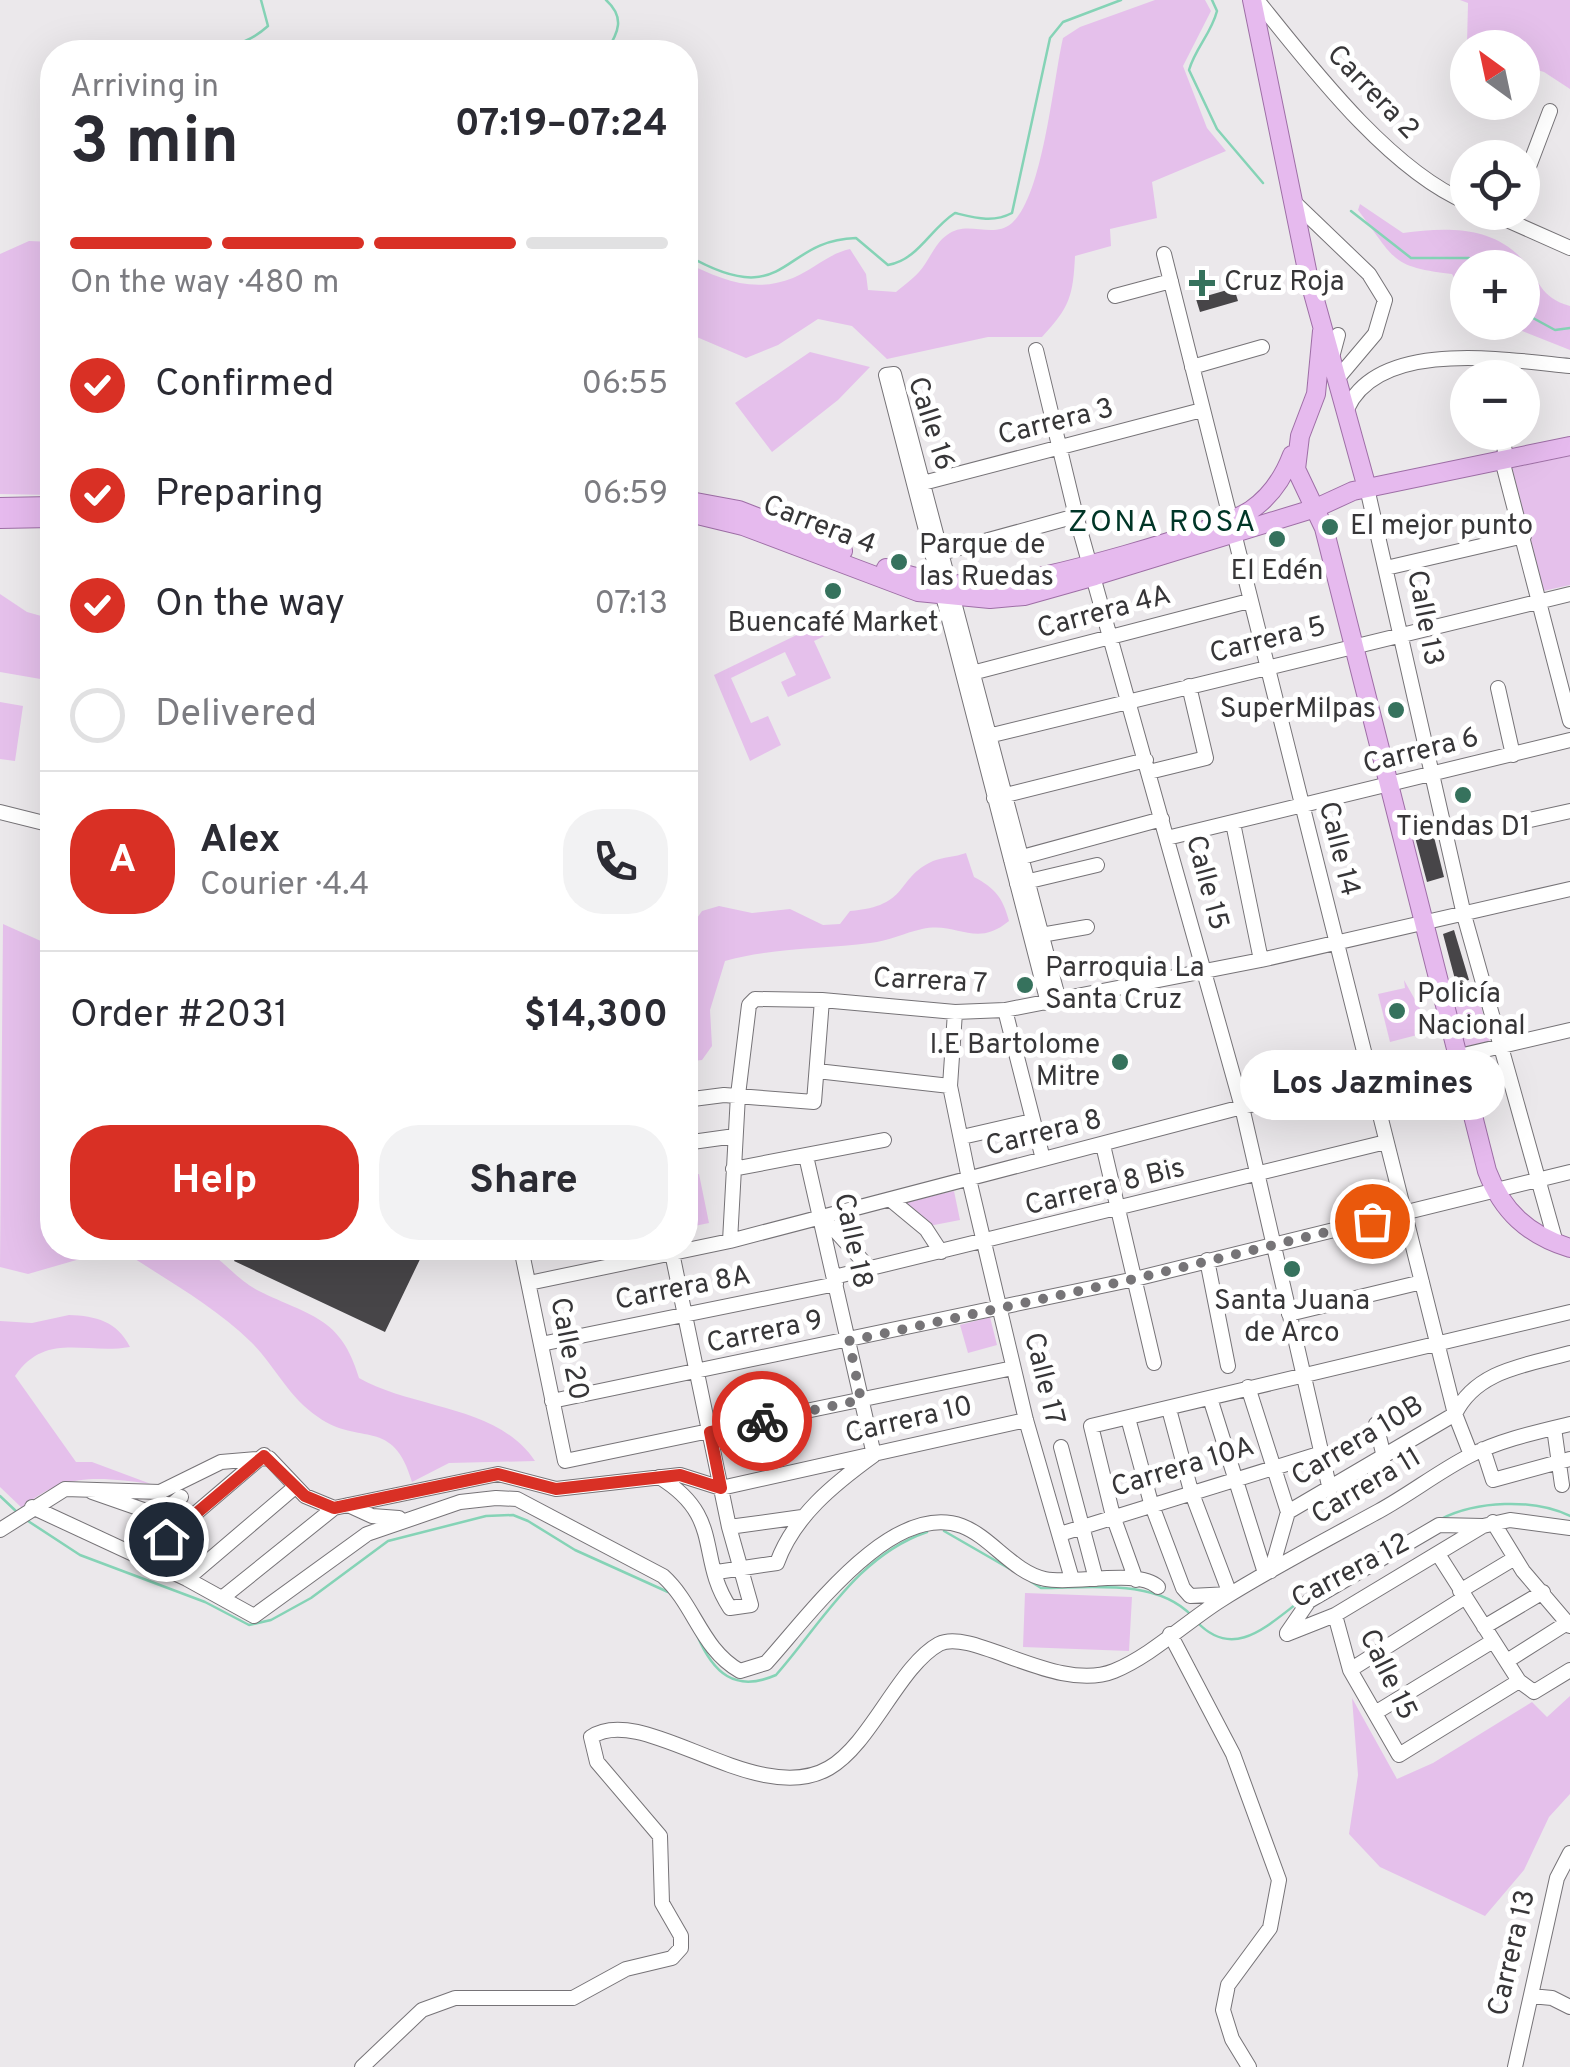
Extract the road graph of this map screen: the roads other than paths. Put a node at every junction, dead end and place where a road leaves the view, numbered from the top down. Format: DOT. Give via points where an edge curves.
graph roads {
  1 [pos="1255,0"];
  2 [pos="1550,110"];
  3 [pos="1539,140"];
  4 [pos="1450,194"];
  5 [pos="1294,202"];
  6 [pos="1536,230"];
  7 [pos="1570,248"];
  8 [pos="1164,254"];
  9 [pos="1171,281"];
  10 [pos="1114,296"];
  11 [pos="1330,333"];
  12 [pos="1262,347"];
  13 [pos="1036,350"];
  14 [pos="1487,358"];
  15 [pos="1192,366"];
  16 [pos="1570,366"];
  17 [pos="1334,371"];
  18 [pos="1347,409"];
  19 [pos="1202,410"];
  20 [pos="1310,411"];
  21 [pos="1300,436"];
  22 [pos="1570,446"];
  23 [pos="1058,448"];
  24 [pos="1503,450"];
  25 [pos="1504,460"];
  26 [pos="922,483"];
  27 [pos="1367,488"];
  28 [pos="698,503"];
  29 [pos="40,506"];
  30 [pos="0,507"];
  31 [pos="698,515"];
  32 [pos="1320,515"];
  33 [pos="1076,516"];
  34 [pos="40,518"];
  35 [pos="0,519"];
  36 [pos="1231,528"];
  37 [pos="1524,536"];
  38 [pos="941,553"];
  39 [pos="1386,568"];
  40 [pos="1093,569"];
  41 [pos="879,572"];
  42 [pos="946,591"];
  43 [pos="1570,594"];
  44 [pos="1249,600"];
  45 [pos="1540,601"];
  46 [pos="1397,634"];
  47 [pos="1112,638"];
  48 [pos="1354,646"];
  49 [pos="1266,667"];
  50 [pos="972,672"];
  51 [pos="1189,686"];
  52 [pos="1498,688"];
  53 [pos="1129,700"];
  54 [pos="1570,721"];
  55 [pos="983,737"];
  56 [pos="1570,740"];
  57 [pos="1513,755"];
  58 [pos="1148,766"];
  59 [pos="1430,776"];
  60 [pos="1389,786"];
  61 [pos="998,796"];
  62 [pos="1302,806"];
  63 [pos="1570,811"];
  64 [pos="0,812"];
  65 [pos="1162,819"];
  66 [pos="40,821"];
  67 [pos="1234,823"];
  68 [pos="1516,823"];
  69 [pos="1167,838"];
  70 [pos="1014,859"];
  71 [pos="1097,865"];
  72 [pos="1021,883"];
  73 [pos="1570,889"];
  74 [pos="1464,915"];
  75 [pos="1422,924"];
  76 [pos="1086,927"];
  77 [pos="1040,935"];
  78 [pos="1336,943"];
  79 [pos="1261,960"];
  80 [pos="1204,972"];
  81 [pos="822,1000"];
  82 [pos="1053,1002"];
  83 [pos="1005,1010"];
  84 [pos="955,1012"];
  85 [pos="1570,1030"];
  86 [pos="1500,1046"];
  87 [pos="1456,1056"];
  88 [pos="817,1070"];
  89 [pos="1371,1076"];
  90 [pos="950,1086"];
  91 [pos="738,1095"];
  92 [pos="698,1099"];
  93 [pos="1242,1106"];
  94 [pos="1032,1121"];
  95 [pos="735,1136"];
  96 [pos="962,1138"];
  97 [pos="884,1140"];
  98 [pos="698,1141"];
  99 [pos="1386,1142"];
  100 [pos="1103,1145"];
  101 [pos="806,1156"];
  102 [pos="1043,1159"];
  103 [pos="733,1170"];
  104 [pos="1570,1172"];
  105 [pos="1257,1175"];
  106 [pos="968,1179"];
  107 [pos="1537,1180"];
  108 [pos="1494,1191"];
  109 [pos="891,1200"];
  110 [pos="1119,1210"];
  111 [pos="1404,1213"];
  112 [pos="824,1218"];
  113 [pos="730,1241"];
  114 [pos="982,1243"];
  115 [pos="1274,1245"];
  116 [pos="698,1246"];
  117 [pos="1563,1246"];
  118 [pos="941,1252"];
  119 [pos="524,1260"];
  120 [pos="628,1260"];
  121 [pos="673,1260"];
  122 [pos="1207,1260"];
  123 [pos="870,1269"];
  124 [pos="1134,1279"];
  125 [pos="835,1280"];
  126 [pos="1422,1282"];
  127 [pos="529,1283"];
  128 [pos="999,1309"];
  129 [pos="1570,1312"];
  130 [pos="685,1314"];
  131 [pos="1290,1314"];
  132 [pos="849,1341"];
  133 [pos="1437,1343"];
  134 [pos="541,1344"];
  135 [pos="1570,1353"];
  136 [pos="1154,1363"];
  137 [pos="1228,1366"];
  138 [pos="1013,1368"];
  139 [pos="696,1373"];
  140 [pos="1304,1374"];
  141 [pos="1248,1388"];
  142 [pos="1210,1398"];
  143 [pos="861,1400"];
  144 [pos="552,1401"];
  145 [pos="1168,1408"];
  146 [pos="1455,1414"];
  147 [pos="1128,1418"];
  148 [pos="1026,1420"];
  149 [pos="1376,1424"];
  150 [pos="1570,1424"];
  151 [pos="1554,1428"];
  152 [pos="710,1432"];
  153 [pos="1060,1447"];
  154 [pos="1477,1452"];
  155 [pos="1322,1453"];
  156 [pos="874,1455"];
  157 [pos="264,1456"];
  158 [pos="1384,1457"];
  159 [pos="1566,1460"];
  160 [pos="1272,1467"];
  161 [pos="657,1476"];
  162 [pos="1232,1478"];
  163 [pos="1562,1485"];
  164 [pos="296,1487"];
  165 [pos="82,1488"];
  166 [pos="721,1488"];
  167 [pos="1330,1490"];
  168 [pos="1191,1491"];
  169 [pos="181,1497"];
  170 [pos="1151,1503"];
  171 [pos="340,1506"];
  172 [pos="26,1512"];
  173 [pos="1288,1512"];
  174 [pos="158,1515"];
  175 [pos="1113,1516"];
  176 [pos="802,1517"];
  177 [pos="402,1519"];
  178 [pos="1488,1524"];
  179 [pos="1446,1526"];
  180 [pos="729,1527"];
  181 [pos="1080,1528"];
  182 [pos="1570,1528"];
  183 [pos="0,1530"];
  184 [pos="139,1532"];
  185 [pos="1060,1534"];
  186 [pos="1444,1550"];
  187 [pos="1515,1558"];
  188 [pos="141,1560"];
  189 [pos="740,1569"];
  190 [pos="717,1572"];
  191 [pos="1268,1572"];
  192 [pos="186,1579"];
  193 [pos="1072,1579"];
  194 [pos="1096,1579"];
  195 [pos="1136,1580"];
  196 [pos="1158,1587"];
  197 [pos="1543,1592"];
  198 [pos="1230,1594"];
  199 [pos="1462,1595"];
  200 [pos="222,1598"];
  201 [pos="1304,1607"];
  202 [pos="1335,1615"];
  203 [pos="1315,1624"];
  204 [pos="1568,1624"];
  205 [pos="1484,1627"];
  206 [pos="1176,1630"];
  207 [pos="1493,1640"];
  208 [pos="1506,1661"];
  209 [pos="1350,1670"];
  210 [pos="1570,1670"];
  211 [pos="1519,1681"];
  212 [pos="1376,1713"];
  213 [pos="1570,1853"];
  214 [pos="1531,1996"];
  215 [pos="1570,2006"];
  216 [pos="362,2067"];
  217 [pos="1249,2067"];
  218 [pos="1515,2067"];
  1 -- 4 [label="street, Carrera 2" via="1389,147 1423,180"];
  1 -- 5 [label="main road, Calle 13"];
  2 -- 3 [label="street"];
  5 -- 11 [label="main road, Calle 13"];
  5 -- 17 [label="street" via="1369,274 1386,300 1375,334"];
  6 -- 7 [label="street"];
  8 -- 9 [label="street, Calle 14"];
  9 -- 10 [label="street"];
  9 -- 15 [label="street, Calle 14"];
  11 -- 17 [label="main road, Calle 13"];
  11 -- 20 [label="main road, Carrera 4"];
  12 -- 15 [label="street"];
  13 -- 23 [label="street, Calle 15"];
  14 -- 16 [label="street"];
  14 -- 18 [label="street" via="1386,371 1362,386"];
  15 -- 19 [label="street, Calle 14"];
  17 -- 18 [label="main road, Calle 13"];
  18 -- 20 [label="main road" via="1330,400"];
  18 -- 27 [label="main road, Calle 13"];
  19 -- 23 [label="street, Carrera 3"];
  19 -- 36 [label="street, Calle 14"];
  20 -- 21 [label="main road, Carrera 4"];
  21 -- 32 [label="main road" via="1296,469"];
  21 -- 36 [label="main road, Carrera 4" via="1270,493"];
  22 -- 25 [label="main road, Carrera 4"];
  23 -- 26 [label="street, Carrera 3"];
  23 -- 33 [label="street, Calle 15"];
  24 -- 25 [label="street"];
  25 -- 27 [label="main road, Carrera 4"];
  25 -- 37 [label="street"];
  26 -- 38 [label="street, Calle 16"];
  26 -- 42 [label="street, Calle 16" via="894,374 886,375"];
  27 -- 32 [label="main road, Carrera 4"];
  27 -- 39 [label="street, Calle 13"];
  28 -- 41 [label="main road, Carrera 4" via="754,515"];
  29 -- 30 [label="main road"];
  31 -- 41 [label="main road, Carrera 4"];
  32 -- 36 [label="main road, Carrera 4"];
  32 -- 48 [label="main road"];
  33 -- 38 [label="street"];
  33 -- 40 [label="street, Calle 15"];
  34 -- 35 [label="main road"];
  36 -- 40 [label="main road, Carrera 4"];
  36 -- 44 [label="street, Calle 14"];
  37 -- 39 [label="street"];
  37 -- 45 [label="street"];
  38 -- 42 [label="street, Calle 16"];
  39 -- 46 [label="street, Calle 13"];
  40 -- 42 [label="main road, Carrera 4" via="1006,598"];
  40 -- 47 [label="street, Calle 15"];
  41 -- 42 [label="main road, Carrera 4"];
  42 -- 50 [label="street, Calle 16"];
  42 -- 55 [label="street, Calle 16"];
  43 -- 45 [label="street, Carrera 5"];
  44 -- 47 [label="street, Carrera 4A"];
  44 -- 49 [label="street, Calle 14"];
  45 -- 46 [label="street, Carrera 5"];
  45 -- 54 [label="street"];
  46 -- 48 [label="street, Carrera 5"];
  46 -- 59 [label="street, Calle 13"];
  47 -- 50 [label="street, Carrera 4A"];
  47 -- 53 [label="street, Calle 15"];
  48 -- 49 [label="street, Carrera 5"];
  48 -- 60 [label="main road"];
  49 -- 51 [label="street, Carrera 5"];
  49 -- 62 [label="street, Calle 14"];
  50 -- 55 [label="street, Calle 16"];
  51 -- 53 [label="street, Carrera 5"];
  51 -- 58 [label="street" via="1206,758"];
  52 -- 57 [label="street"];
  53 -- 55 [label="street, Carrera 5"];
  53 -- 58 [label="street, Calle 15"];
  55 -- 61 [label="street, Calle 16"];
  56 -- 57 [label="street, Carrera 6"];
  57 -- 59 [label="street, Carrera 6"];
  58 -- 61 [label="street"];
  58 -- 65 [label="street, Calle 15"];
  59 -- 60 [label="street, Carrera 6"];
  59 -- 74 [label="street, Calle 13"];
  60 -- 62 [label="street, Carrera 6"];
  60 -- 75 [label="main road"];
  61 -- 70 [label="street, Calle 16"];
  62 -- 67 [label="street, Carrera 6"];
  62 -- 78 [label="street, Calle 14"];
  63 -- 68 [label="street"];
  64 -- 66 [label="street"];
  65 -- 69 [label="street, Calle 15"];
  65 -- 70 [label="street"];
  67 -- 69 [label="street, Carrera 6"];
  67 -- 79 [label="street"];
  69 -- 80 [label="street, Calle 15"];
  70 -- 72 [label="street, Calle 16"];
  71 -- 72 [label="street"];
  72 -- 77 [label="street, Calle 16"];
  72 -- 82 [label="street, Calle 16"];
  73 -- 74 [label="street, Carrera 7"];
  74 -- 75 [label="street, Carrera 7"];
  74 -- 86 [label="street, Calle 13"];
  75 -- 78 [label="street, Carrera 7"];
  75 -- 87 [label="main road"];
  76 -- 77 [label="street"];
  77 -- 82 [label="street, Calle 16"];
  78 -- 79 [label="street, Carrera 7"];
  78 -- 89 [label="street, Calle 14"];
  79 -- 80 [label="street, Carrera 7"];
  80 -- 82 [label="street, Carrera 7"];
  80 -- 93 [label="street, Calle 15"];
  81 -- 84 [label="street, Carrera 7"];
  81 -- 88 [label="street"];
  81 -- 91 [label="street, Carrera 7" via="750,1005"];
  82 -- 83 [label="street, Carrera 7"];
  83 -- 84 [label="street, Carrera 7"];
  83 -- 94 [label="street"];
  84 -- 90 [label="street, Calle 17"];
  85 -- 86 [label="street, Carrera 8"];
  86 -- 87 [label="street, Carrera 8"];
  86 -- 107 [label="street, Calle 13"];
  87 -- 89 [label="street, Carrera 8"];
  87 -- 108 [label="main road"];
  88 -- 90 [label="street"];
  88 -- 91 [label="street" via="814,1102"];
  89 -- 93 [label="street, Carrera 8"];
  89 -- 99 [label="street, Calle 14"];
  90 -- 96 [label="street, Calle 17"];
  91 -- 92 [label="street"];
  91 -- 95 [label="street"];
  93 -- 100 [label="street, Carrera 8"];
  93 -- 105 [label="street, Calle 15"];
  94 -- 96 [label="street"];
  94 -- 102 [label="street"];
  95 -- 98 [label="street"];
  95 -- 103 [label="street"];
  96 -- 106 [label="street, Calle 17"];
  97 -- 101 [label="street"];
  99 -- 105 [label="street, Carrera 8 Bis"];
  99 -- 111 [label="street, Calle 14"];
  100 -- 102 [label="street, Carrera 8"];
  100 -- 110 [label="street"];
  101 -- 103 [label="street"];
  101 -- 112 [label="street, Calle 18"];
  102 -- 106 [label="street, Carrera 8"];
  103 -- 113 [label="street"];
  104 -- 107 [label="street, Carrera 9"];
  105 -- 110 [label="street, Carrera 8 Bis"];
  105 -- 115 [label="street, Calle 15"];
  106 -- 109 [label="street, Carrera 8"];
  106 -- 114 [label="street, Calle 17"];
  107 -- 108 [label="street, Carrera 9"];
  107 -- 117 [label="street, Calle 13"];
  108 -- 111 [label="street, Carrera 9"];
  108 -- 117 [label="main road" via="1520,1223"];
  109 -- 112 [label="street, Carrera 8"];
  109 -- 118 [label="street" via="926,1229"];
  110 -- 114 [label="street, Carrera 8 Bis"];
  110 -- 124 [label="street"];
  111 -- 115 [label="street, Carrera 9"];
  111 -- 126 [label="street, Calle 14"];
  112 -- 113 [label="street, Carrera 8"];
  112 -- 123 [label="street"];
  112 -- 125 [label="street, Calle 18"];
  113 -- 116 [label="street, Carrera 8"];
  114 -- 118 [label="street, Carrera 8 Bis"];
  114 -- 128 [label="street, Calle 17"];
  115 -- 122 [label="street, Carrera 9"];
  115 -- 131 [label="street, Calle 15"];
  118 -- 123 [label="street, Carrera 8 Bis"];
  119 -- 127 [label="street, Calle 20"];
  120 -- 127 [label="street, Carrera 8"];
  121 -- 130 [label="street"];
  122 -- 124 [label="street, Carrera 9"];
  122 -- 137 [label="street"];
  123 -- 125 [label="street, Carrera 8 Bis"];
  124 -- 128 [label="street, Carrera 9"];
  124 -- 136 [label="street"];
  125 -- 130 [label="street, Carrera 8A"];
  125 -- 132 [label="street, Calle 18"];
  126 -- 131 [label="street"];
  126 -- 133 [label="street, Calle 14"];
  127 -- 134 [label="street, Calle 20"];
  128 -- 132 [label="street, Carrera 9"];
  128 -- 138 [label="street, Calle 17"];
  129 -- 133 [label="street"];
  130 -- 134 [label="street, Carrera 8A"];
  130 -- 139 [label="street"];
  131 -- 140 [label="street, Calle 15"];
  132 -- 139 [label="street, Carrera 9"];
  132 -- 143 [label="street, Calle 18"];
  133 -- 140 [label="street"];
  133 -- 146 [label="street, Calle 14"];
  134 -- 144 [label="street, Calle 20"];
  135 -- 146 [label="street" via="1482,1382"];
  138 -- 143 [label="street"];
  138 -- 148 [label="street, Calle 17"];
  139 -- 144 [label="street, Carrera 9"];
  139 -- 152 [label="street"];
  140 -- 141 [label="street"];
  140 -- 155 [label="street, Calle 15"];
  141 -- 142 [label="street"];
  141 -- 160 [label="street"];
  142 -- 145 [label="street"];
  142 -- 162 [label="street"];
  143 -- 152 [label="street"];
  143 -- 156 [label="street, Calle 18"];
  144 -- 152 [label="street, Calle 20" via="565,1461"];
  145 -- 147 [label="street"];
  145 -- 168 [label="street"];
  146 -- 154 [label="street, Calle 14"];
  146 -- 158 [label="street, Carrera 10B"];
  147 -- 170 [label="street"];
  147 -- 175 [label="street" via="1091,1426"];
  148 -- 156 [label="street, Carrera 10"];
  148 -- 185 [label="street, Calle 17"];
  149 -- 158 [label="street"];
  150 -- 151 [label="street, Carrera 11"];
  151 -- 154 [label="street, Carrera 11"];
  151 -- 159 [label="street"];
  152 -- 166 [label="street"];
  153 -- 181 [label="street"];
  154 -- 159 [label="street, Calle 14" via="1493,1480"];
  154 -- 191 [label="street, Carrera 11"];
  155 -- 160 [label="street, Carrera 10A"];
  155 -- 167 [label="street, Calle 15"];
  156 -- 166 [label="street, Carrera 10"];
  156 -- 176 [label="street"];
  157 -- 164 [label="street"];
  157 -- 165 [label="street" via="222,1462 160,1492"];
  157 -- 188 [label="street"];
  158 -- 167 [label="street, Carrera 10B"];
  159 -- 163 [label="street"];
  160 -- 162 [label="street, Carrera 10A"];
  160 -- 173 [label="street"];
  161 -- 166 [label="street, Carrera 10" via="691,1476"];
  161 -- 171 [label="street, Carrera 10" via="556,1489 520,1476 478,1476"];
  161 -- 190 [label="street" via="684,1492 699,1512"];
  162 -- 168 [label="street, Carrera 10A"];
  162 -- 191 [label="street"];
  164 -- 171 [label="street" via="316,1503"];
  164 -- 192 [label="street"];
  165 -- 172 [label="street" via="51,1494"];
  165 -- 174 [label="street"];
  166 -- 180 [label="street"];
  167 -- 173 [label="street, Carrera 10B"];
  168 -- 170 [label="street, Carrera 10A"];
  168 -- 198 [label="street"];
  169 -- 174 [label="street"];
  170 -- 175 [label="street, Carrera 10A"];
  170 -- 198 [label="street" via="1182,1588 1205,1598"];
  171 -- 177 [label="street"];
  171 -- 200 [label="street"];
  172 -- 183 [label="street"];
  172 -- 188 [label="street"];
  173 -- 191 [label="street, Carrera 10B"];
  174 -- 184 [label="street"];
  175 -- 181 [label="street, Carrera 10A"];
  175 -- 195 [label="street"];
  176 -- 180 [label="street"];
  176 -- 189 [label="street" via="777,1563"];
  177 -- 193 [label="street" via="460,1502 517,1499 663,1576 720,1659 740,1671 766,1663 886,1539 916,1523 964,1527 1033,1574"];
  177 -- 200 [label="street" via="347,1546 254,1616"];
  178 -- 179 [label="street, Carrera 12"];
  178 -- 182 [label="street, Carrera 12" via="1532,1521"];
  178 -- 186 [label="street, Carrera 12"];
  178 -- 187 [label="street"];
  179 -- 186 [label="street" via="1452,1534"];
  179 -- 201 [label="street, Carrera 12"];
  180 -- 189 [label="street"];
  181 -- 185 [label="street, Carrera 10A"];
  181 -- 194 [label="street"];
  185 -- 193 [label="street, Calle 17"];
  186 -- 199 [label="street"];
  186 -- 202 [label="street, Carrera 12"];
  187 -- 197 [label="street"];
  187 -- 199 [label="street"];
  188 -- 192 [label="street"];
  189 -- 190 [label="street"];
  189 -- 190 [label="street" via="751,1606 730,1608"];
  191 -- 198 [label="street, Carrera 11"];
  192 -- 200 [label="street"];
  193 -- 194 [label="street"];
  194 -- 195 [label="street"];
  195 -- 196 [label="street"];
  197 -- 204 [label="street"];
  197 -- 205 [label="street"];
  198 -- 206 [label="street, Carrera 11"];
  199 -- 205 [label="street"];
  199 -- 209 [label="street"];
  201 -- 203 [label="street"];
  201 -- 203 [label="street, Carrera 12" via="1287,1634"];
  202 -- 203 [label="street, Carrera 12"];
  202 -- 209 [label="street, Calle 15"];
  204 -- 208 [label="street"];
  205 -- 207 [label="street"];
  206 -- 216 [label="street, Carrera 11" via="1117,1670 1080,1676 957,1641 941,1643 830,1768 807,1776 757,1773 646,1734 600,1731 591,1738 596,1762 660,1836 662,1903 681,1948 672,1958 626,1969 573,1998 454,1998 422,2010"];
  206 -- 217 [label="street" via="1233,1754 1280,1880 1270,1928 1228,1985 1223,2010"];
  207 -- 208 [label="street"];
  207 -- 212 [label="street"];
  208 -- 211 [label="street"];
  209 -- 212 [label="street, Calle 15"];
  210 -- 211 [label="street" via="1534,1692"];
  211 -- 212 [label="street, Calle 15" via="1399,1755"];
  213 -- 214 [label="street, Carrera 13" via="1557,1878"];
  214 -- 215 [label="street"];
  214 -- 218 [label="street, Carrera 13"];
}
